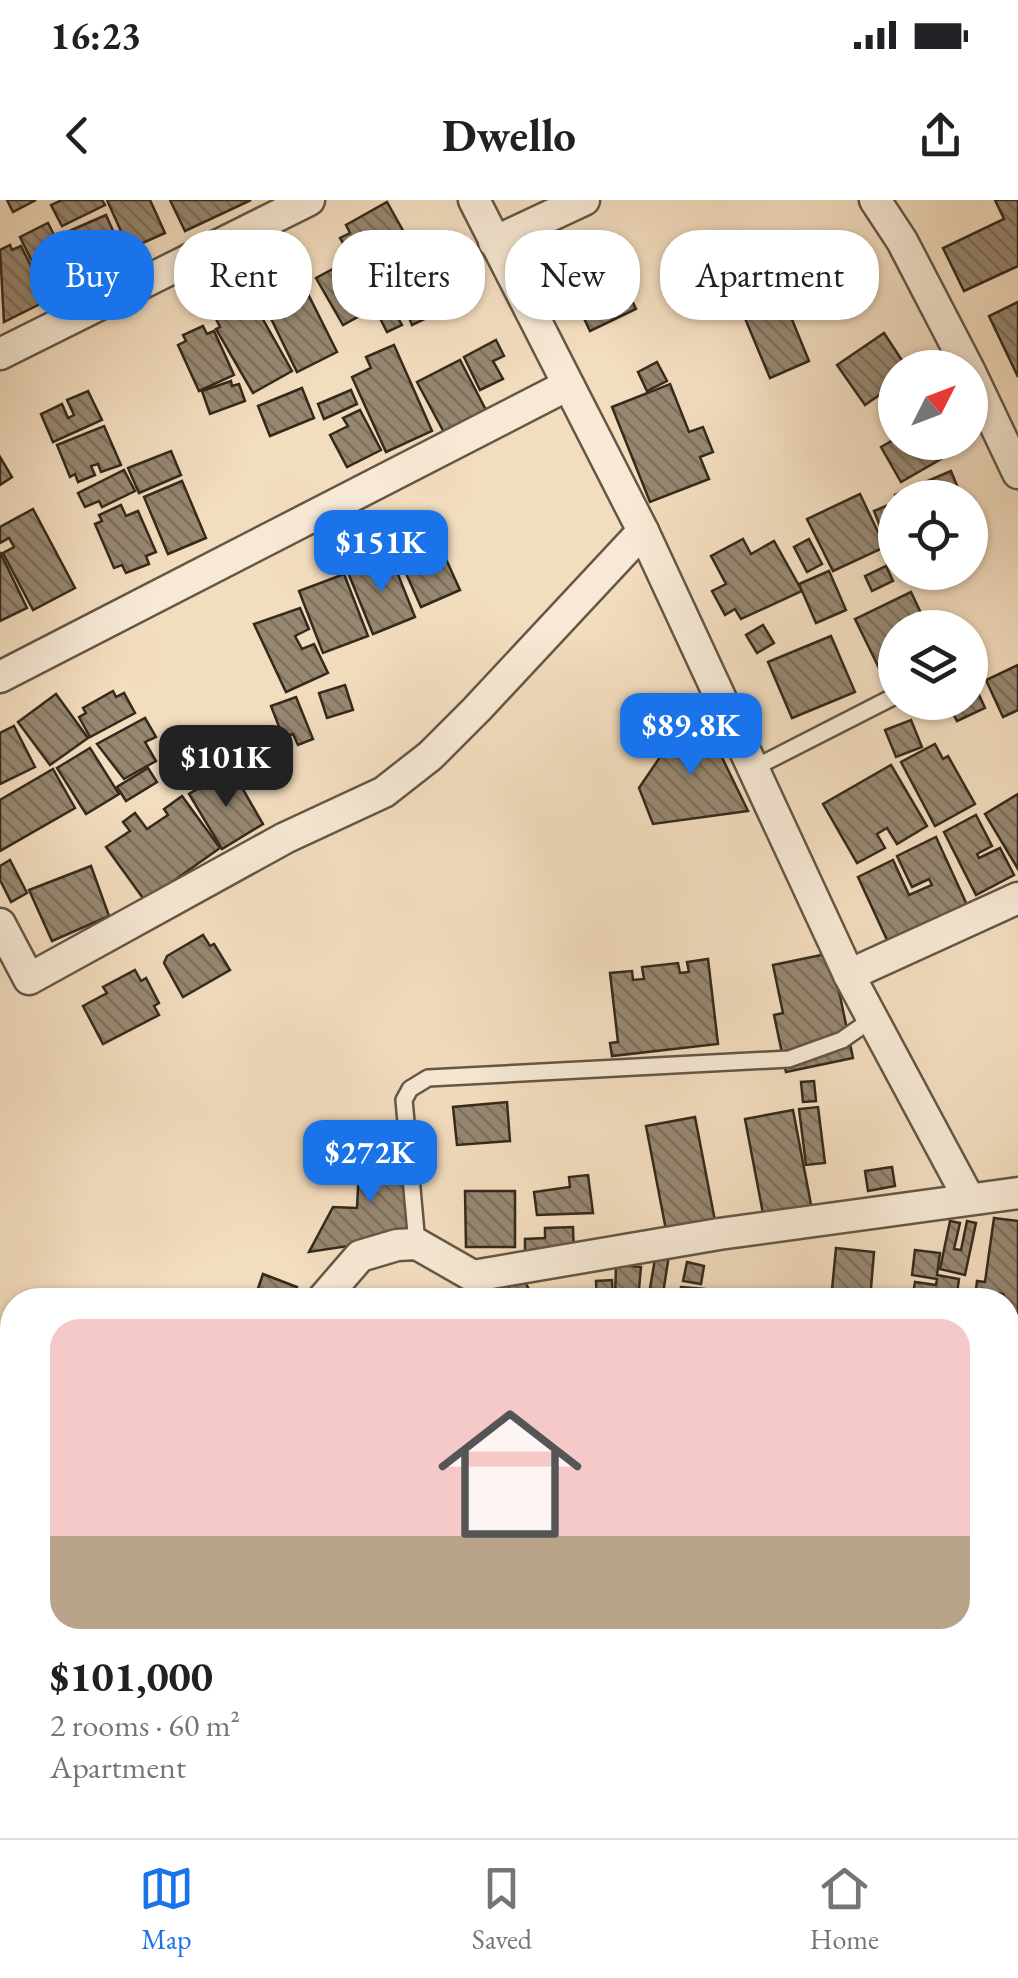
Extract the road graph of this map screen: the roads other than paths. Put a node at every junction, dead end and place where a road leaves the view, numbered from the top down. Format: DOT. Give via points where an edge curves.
graph roads {
  1 [pos="309,200"];
  2 [pos="474,200"];
  3 [pos="584,200"];
  4 [pos="875,200"];
  5 [pos="494,242"];
  6 [pos="959,350"];
  7 [pos="0,354"];
  8 [pos="568,385"];
  9 [pos="988,410"];
  10 [pos="1017,470"];
  11 [pos="643,531"];
  12 [pos="0,676"];
  13 [pos="878,705"];
  14 [pos="752,768"];
  15 [pos="1018,898"];
  16 [pos="0,924"];
  17 [pos="849,975"];
  18 [pos="872,1019"];
  19 [pos="1018,1192"];
  20 [pos="968,1197"];
  21 [pos="418,1244"];
  22 [pos="332,1288"];
  1 -- 7 [label="street"];
  2 -- 5 [label="street"];
  3 -- 5 [label="street"];
  4 -- 6 [label="street"];
  5 -- 8 [label="street"];
  8 -- 11 [label="street"];
  8 -- 12 [label="street"];
  9 -- 10 [label="street"];
  11 -- 14 [label="street"];
  11 -- 16 [label="street" via="478,709 384,792 285,838 29,979"];
  13 -- 14 [label="lane"];
  14 -- 17 [label="street"];
  15 -- 17 [label="street"];
  17 -- 18 [label="street"];
  18 -- 20 [label="street"];
  18 -- 21 [label="lane" via="842,1040 790,1059 428,1078 404,1100"];
  19 -- 20 [label="street"];
  20 -- 21 [label="street" via="473,1276"];
  21 -- 22 [label="street" via="360,1256"];
}
